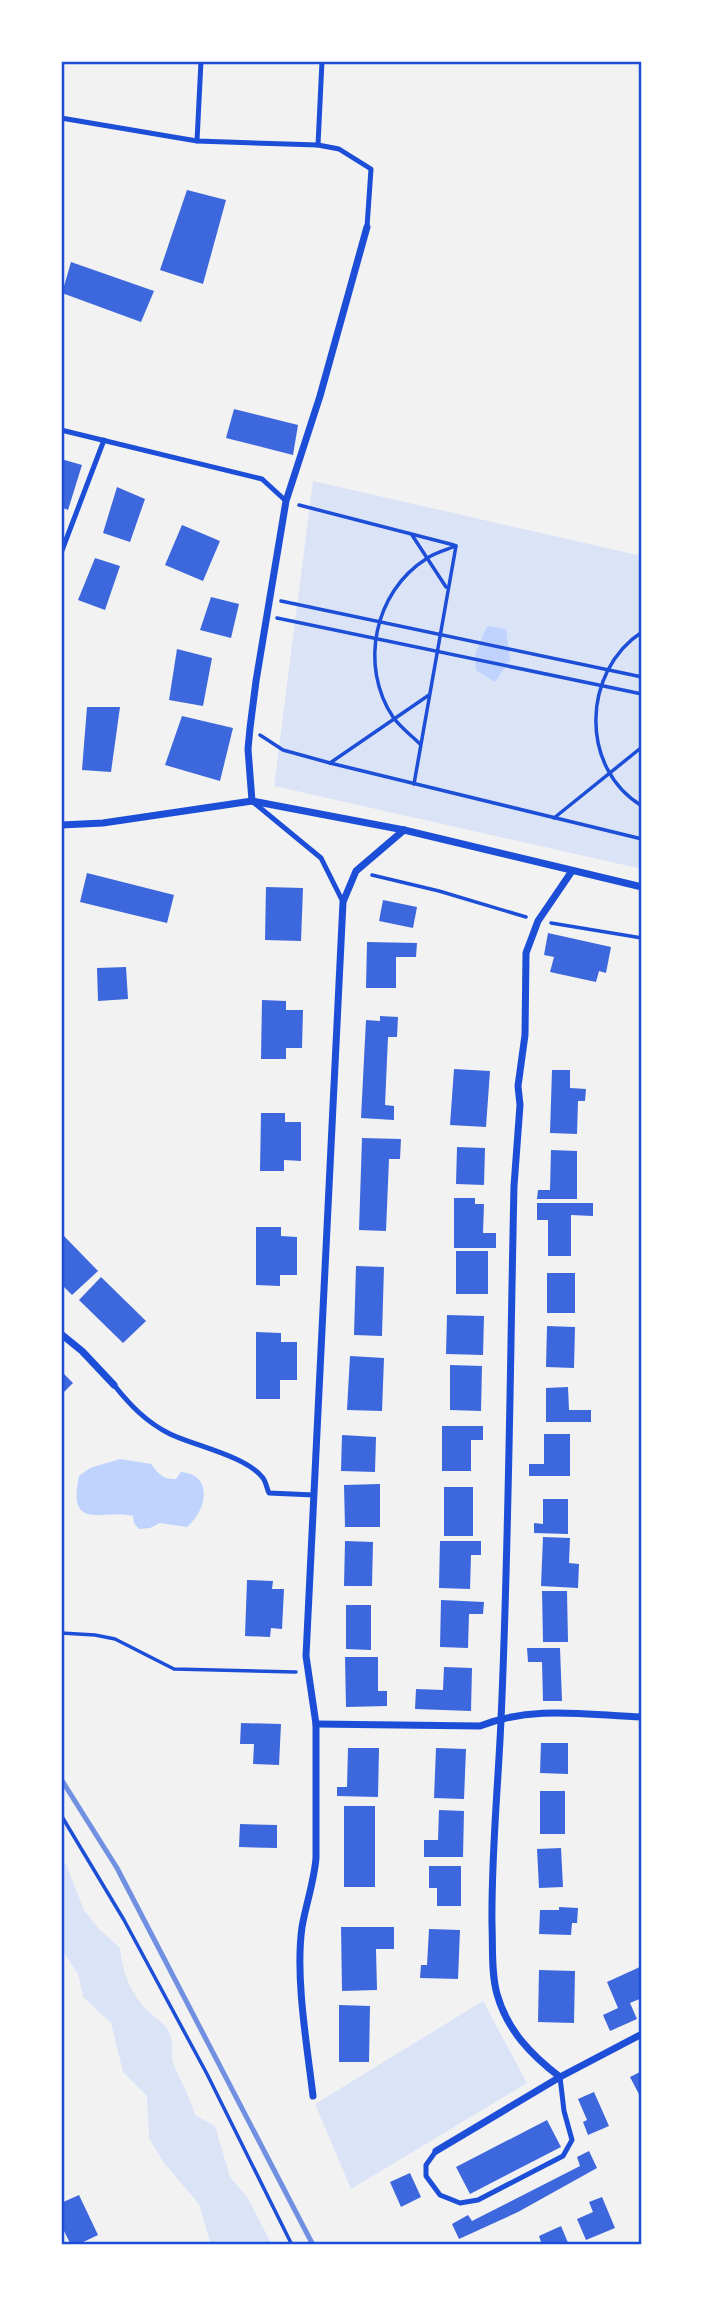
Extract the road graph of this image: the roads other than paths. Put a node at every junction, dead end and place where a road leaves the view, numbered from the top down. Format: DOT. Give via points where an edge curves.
graph roads {
  1 [pos="201,61"];
  2 [pos="322,61"];
  3 [pos="61,118"];
  4 [pos="197,141"];
  5 [pos="318,145"];
  6 [pos="367,227"];
  7 [pos="61,430"];
  8 [pos="104,440"];
  9 [pos="286,501"];
  10 [pos="61,552"];
  11 [pos="252,801"];
  12 [pos="61,825"];
  13 [pos="404,830"];
  14 [pos="572,871"];
  15 [pos="642,887"];
  16 [pos="343,902"];
  17 [pos="61,1334"];
  18 [pos="114,1385"];
  19 [pos="314,1495"];
  20 [pos="501,1717"];
  21 [pos="642,1717"];
  22 [pos="316,1724"];
  23 [pos="642,2034"];
  24 [pos="560,2077"];
  25 [pos="313,2096"];
  26 [pos="436,2151"];
  1 -- 4 [label="lane"];
  2 -- 5 [label="lane"];
  3 -- 4 [label="lane"];
  4 -- 5 [label="lane"];
  5 -- 6 [label="lane" via="339,149 371,169"];
  6 -- 9 [label="street"];
  7 -- 8 [label="lane"];
  8 -- 9 [label="lane" via="262,479"];
  8 -- 10 [label="lane"];
  9 -- 11 [label="street" via="250,729"];
  11 -- 12 [label="street"];
  11 -- 13 [label="street"];
  11 -- 16 [label="lane" via="321,858"];
  13 -- 14 [label="street"];
  13 -- 16 [label="street" via="356,871"];
  14 -- 15 [label="street"];
  14 -- 20 [label="street" via="538,921 526,953 525,1035 517,1086"];
  16 -- 19 [label="street"];
  17 -- 18 [label="street"];
  18 -- 19 [label="lane" via="144,1418 247,1466 263,1478 269,1493"];
  19 -- 22 [label="street" via="306,1656"];
  20 -- 21 [label="street" via="533,1712"];
  20 -- 22 [label="street" via="480,1726"];
  20 -- 24 [label="street" via="492,1897 496,1991 522,2043"];
  22 -- 25 [label="street" via="316,1858 302,1928 301,1974"];
  23 -- 24 [label="street"];
  24 -- 26 [label="street"];
  24 -- 26 [label="lane" via="572,2140 564,2156 478,2200 460,2203 440,2195 426,2176 426,2165"];
}
